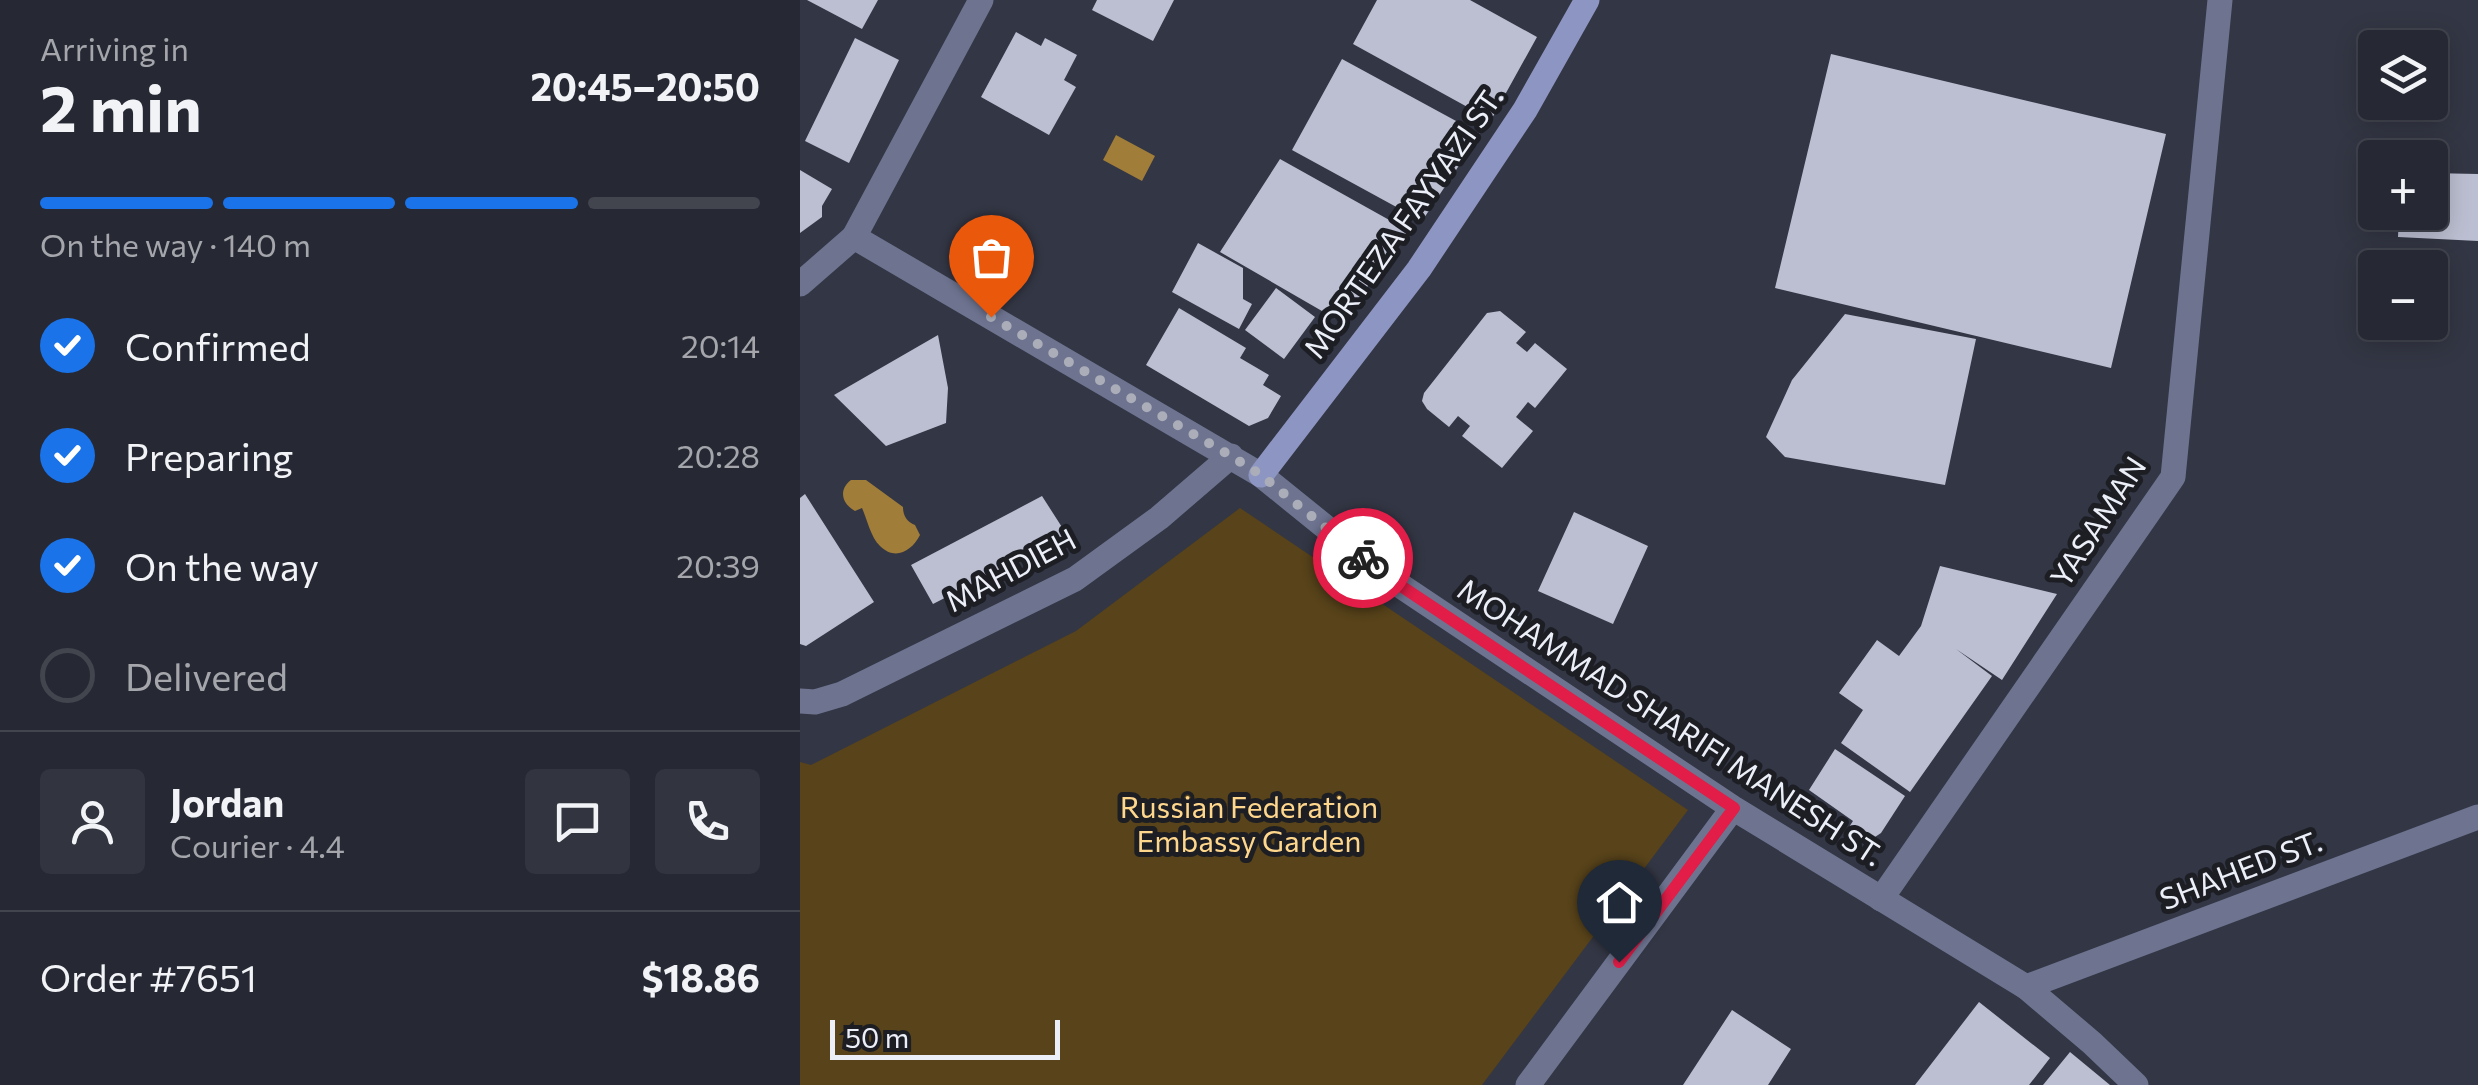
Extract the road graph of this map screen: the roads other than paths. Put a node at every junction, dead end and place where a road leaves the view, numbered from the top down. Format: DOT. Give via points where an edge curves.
graph roads {
  1 [pos="981,0"];
  2 [pos="1588,0"];
  3 [pos="2220,0"];
  4 [pos="854,238"];
  5 [pos="800,284"];
  6 [pos="1231,456"];
  7 [pos="1261,475"];
  8 [pos="800,701"];
  9 [pos="1734,808"];
  10 [pos="2478,816"];
  11 [pos="1881,899"];
  12 [pos="2026,987"];
  13 [pos="1528,1085"];
  14 [pos="2136,1085"];
  1 -- 4 [label="street"];
  2 -- 7 [label="main road, MORTEZA FAYYAZI ST." via="1419,270"];
  3 -- 11 [label="street, YASAMAN" via="2174,477"];
  4 -- 5 [label="street"];
  4 -- 6 [label="street, MOHAMMAD SHARIFI MANESH ST."];
  6 -- 7 [label="street, MOHAMMAD SHARIFI MANESH ST."];
  6 -- 8 [label="street, MAHDIEH" via="1075,579 842,694"];
  7 -- 9 [label="street, MOHAMMAD SHARIFI MANESH ST." via="1386,576"];
  9 -- 11 [label="street, MOHAMMAD SHARIFI MANESH ST."];
  9 -- 13 [label="street"];
  10 -- 12 [label="street, SHAHED ST."];
  11 -- 12 [label="street, MOHAMMAD SHARIFI MANESH ST."];
  12 -- 14 [label="street, MOHAMMAD SHARIFI MANESH ST."];
}
